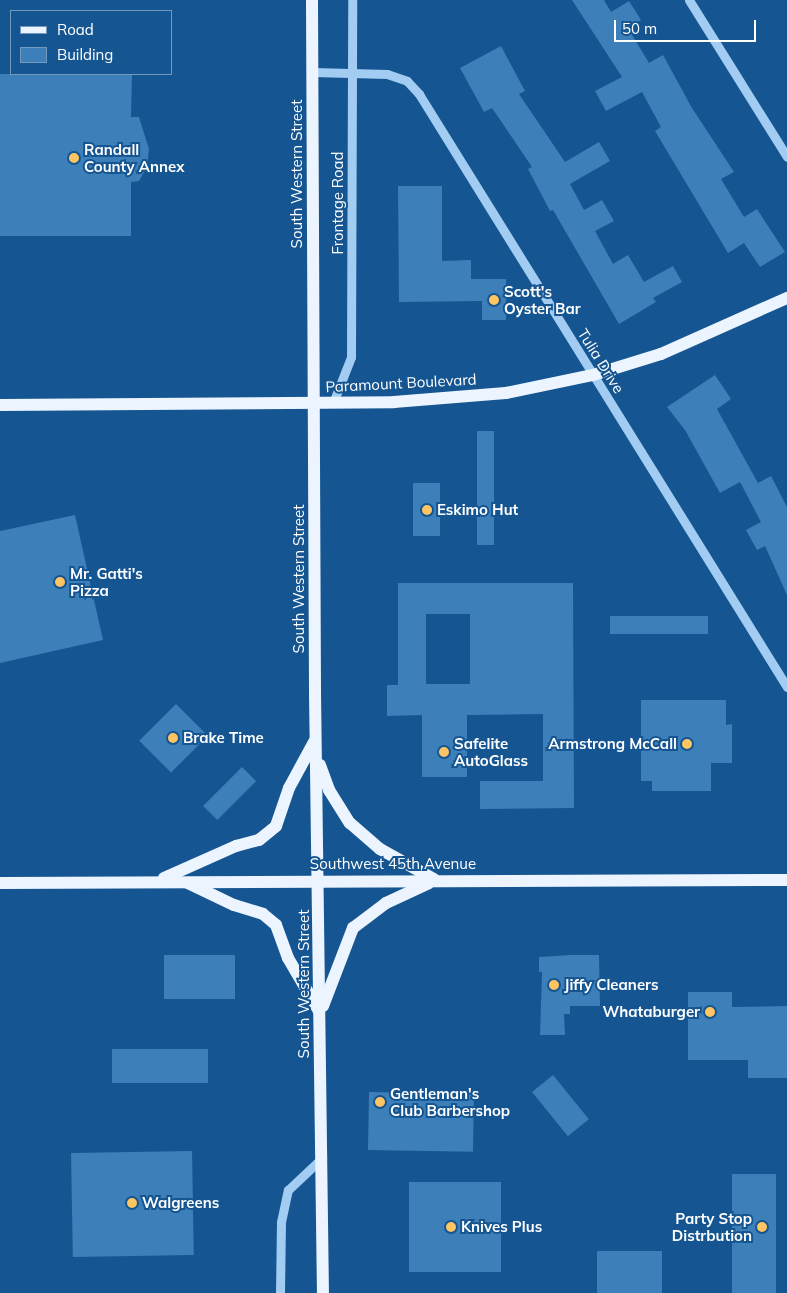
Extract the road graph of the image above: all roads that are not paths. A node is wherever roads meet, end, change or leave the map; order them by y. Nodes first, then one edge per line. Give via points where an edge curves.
1 (312, 0) edge
2 (352, 0) edge
3 (689, 0) edge
4 (313, 72) junction
5 (352, 72) junction
6 (787, 157) edge
7 (787, 298) edge
8 (593, 375) junction
9 (315, 403) junction
10 (333, 403) junction
11 (0, 405) edge
12 (787, 687) edge
13 (316, 746) junction
14 (787, 880) edge
15 (159, 881) junction
16 (183, 881) junction
17 (319, 881) junction
18 (436, 881) junction
19 (0, 883) edge
20 (320, 1013) junction
21 (322, 1158) junction
22 (280, 1293) edge
23 (323, 1293) edge

1 - 4 main road, South Western Street
2 - 5 street, Frontage Road
3 - 6 street
4 - 5 street, Tulia Drive
4 - 9 main road, South Western Street
5 - 8 street, Tulia Drive via 387,74 407,81 419,94
5 - 10 street, Frontage Road via 351,357
7 - 8 main road, Paramount Boulevard via 661,354
8 - 10 main road, Paramount Boulevard via 506,393 456,399
8 - 12 street, Tulia Drive
9 - 10 main road, Paramount Boulevard
9 - 11 main road, Paramount Boulevard
9 - 13 main road, South Western Street
13 - 15 main road via 290,788 276,826 259,840 236,846
13 - 17 main road, South Western Street
13 - 18 main road via 329,790 350,823 380,849
14 - 18 main road, Southwest 45th Avenue
15 - 16 main road, Southwest 45th Avenue
15 - 19 main road, Southwest 45th Avenue
16 - 17 main road, Southwest 45th Avenue
16 - 20 main road via 234,905 263,914 276,925 288,958
17 - 18 main road, Southwest 45th Avenue
17 - 20 main road, South Western Street
18 - 20 main road via 386,903 353,928
20 - 21 main road, South Western Street
21 - 22 street via 288,1190 281,1222
21 - 23 main road, South Western Street

